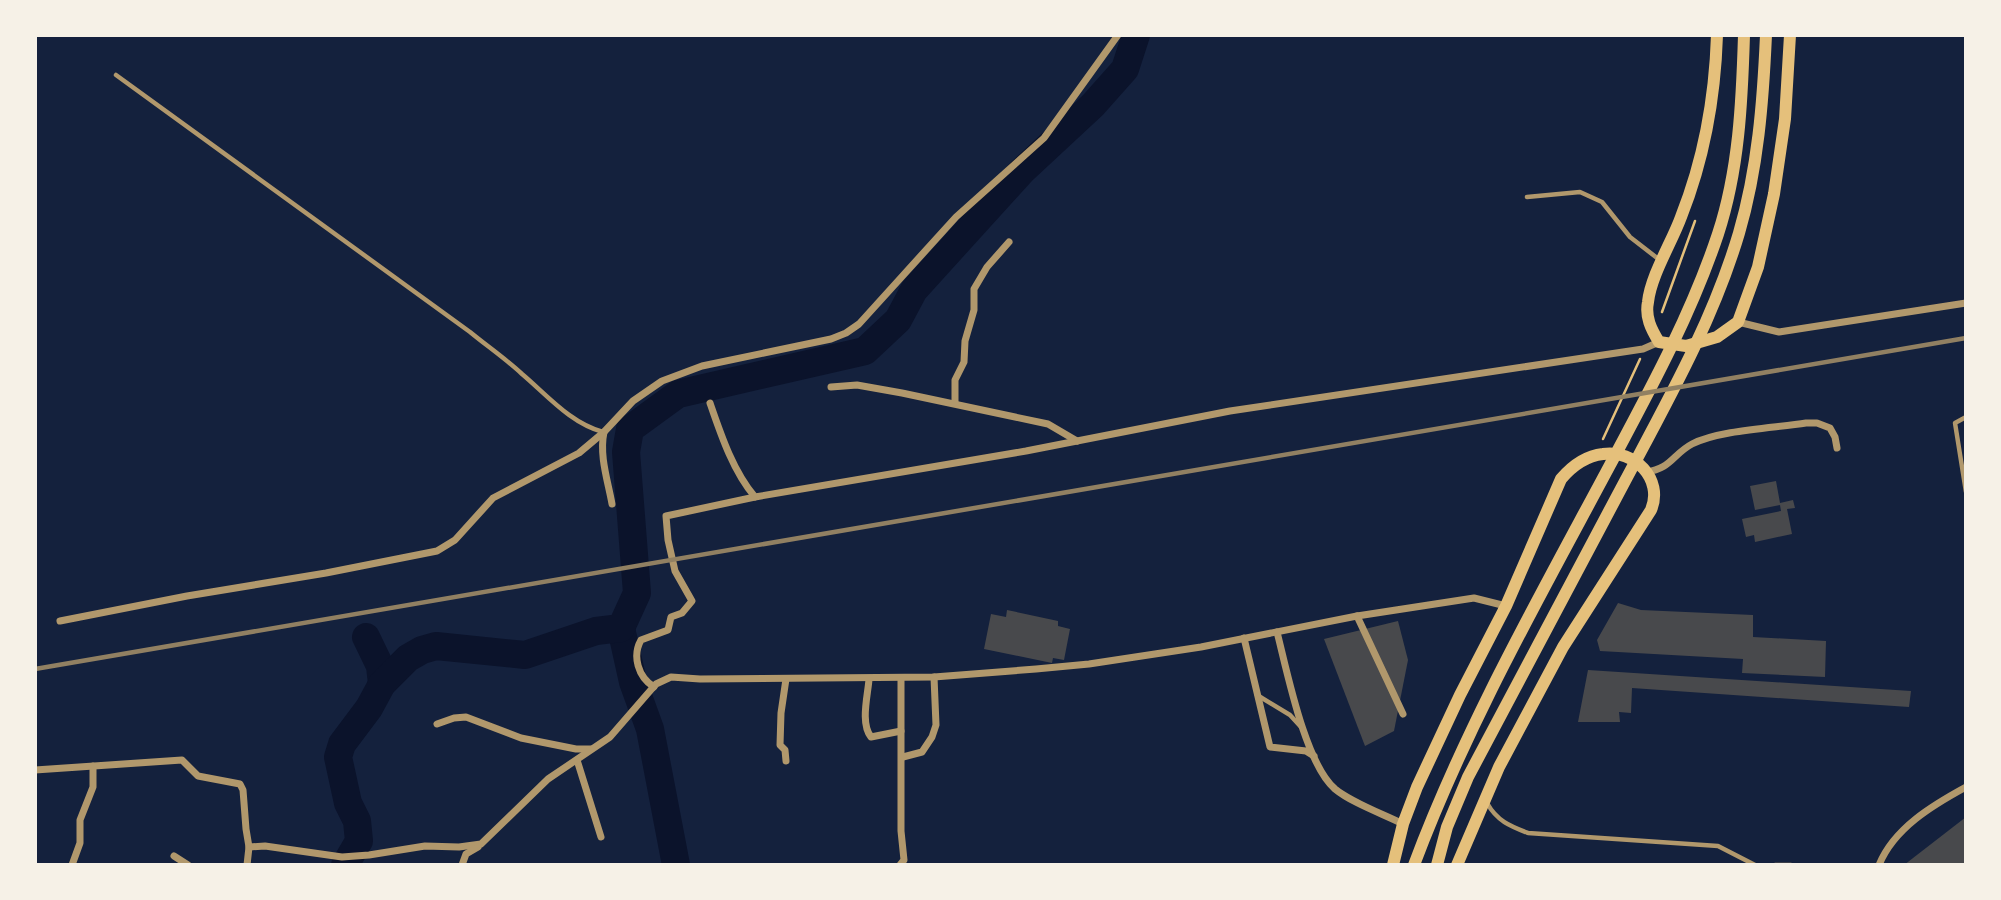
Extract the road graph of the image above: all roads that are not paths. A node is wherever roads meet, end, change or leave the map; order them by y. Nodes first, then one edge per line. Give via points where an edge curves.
1 (1118, 35) edge
2 (1717, 35) edge
3 (1744, 35) edge
4 (1766, 35) edge
5 (1790, 35) edge
6 (116, 75) dead end
7 (1527, 197) dead end
8 (1009, 242) dead end
9 (1661, 262) junction
10 (1966, 303) edge
11 (1738, 322) junction
12 (1658, 342) junction
13 (831, 387) dead end
14 (710, 403) dead end
15 (955, 403) junction
16 (1966, 417) edge
17 (604, 432) junction
18 (1077, 441) junction
19 (1837, 448) dead end
20 (1646, 471) junction
21 (1966, 492) edge
22 (755, 497) junction
23 (612, 504) dead end
24 (1506, 607) junction
25 (1357, 616) junction
26 (60, 621) dead end
27 (1278, 632) junction
28 (1244, 638) junction
29 (934, 677) junction
30 (869, 678) junction
31 (901, 678) junction
32 (786, 679) junction
33 (652, 689) junction
34 (1256, 694) junction
35 (1403, 714) dead end
36 (437, 724) dead end
37 (901, 731) junction
38 (1305, 732) junction
39 (592, 749) junction
40 (903, 757) junction
41 (1315, 757) junction
42 (577, 760) junction
43 (786, 761) dead end
44 (93, 766) junction
45 (35, 770) edge
46 (1966, 787) edge
47 (1485, 800) junction
48 (1403, 824) junction
49 (601, 838) dead end
50 (481, 844) junction
51 (249, 847) junction
52 (373, 855) junction
53 (174, 856) dead end
54 (1791, 864) edge
55 (72, 865) edge
56 (188, 865) edge
57 (247, 865) edge
58 (374, 865) edge
59 (462, 865) edge
60 (900, 865) edge
61 (1393, 865) edge
62 (1414, 865) edge
63 (1437, 865) edge
64 (1457, 865) edge
65 (1755, 865) edge
66 (1774, 865) edge
67 (1879, 865) edge

1 - 17 street via 1044,138 956,217 859,324 831,339 702,366 662,382 633,401
2 - 9 main road via 1716,79 1704,148 1682,217
3 - 62 main road via 1735,163 1718,233 1694,298 1459,755
4 - 63 main road via 1755,166 1739,234 1713,305 1468,777
5 - 11 main road via 1774,194 1758,267
6 - 17 lane via 470,332 551,401 588,427
7 - 9 lane via 1580,192 1602,202 1630,237
8 - 15 street via 974,289 964,362 955,380
9 - 12 main road via 1648,301 1649,324
10 - 11 street via 1779,332
11 - 12 main road via 1717,337 1686,346
12 - 18 street via 1643,348 1230,411
13 - 15 street via 857,385
14 - 22 street via 724,445
15 - 18 street via 1048,424
16 - 21 lane via 1955,423
17 - 23 street via 601,443
17 - 26 street via 579,453 493,498 455,540 437,551
18 - 22 street
19 - 20 street via 1830,428 1806,423 1717,436 1692,444 1658,470
20 - 24 main road via 1630,458 1605,453 1572,466 1561,479
20 - 47 main road via 1656,497 1651,510 1563,648
22 - 33 street via 666,516 675,571 692,601 671,617 668,630 641,640 636,649 637,663
24 - 25 street via 1474,598
24 - 48 main road via 1460,695
25 - 27 street
25 - 35 street
27 - 28 street
27 - 38 street
28 - 29 street via 1089,664
28 - 34 street
29 - 31 street
29 - 40 street via 935,732 922,752
30 - 31 street
30 - 32 street
30 - 37 street via 868,734
31 - 37 street
32 - 33 street via 671,677
32 - 43 street via 780,745
33 - 39 street via 610,737
34 - 38 lane via 1290,715
34 - 41 street via 1270,747 1307,751
36 - 39 street via 466,717 522,737
37 - 40 street
38 - 41 street
39 - 42 street
40 - 60 street via 904,860
41 - 48 street via 1340,792
42 - 49 street
42 - 50 street via 548,779
44 - 45 street
44 - 51 street via 182,760 198,776 240,784
44 - 55 street via 93,787 80,820 80,843
46 - 67 street via 1925,810 1884,851
47 - 64 main road
47 - 65 lane via 1504,824 1528,833 1718,846
48 - 61 main road
50 - 52 street via 425,846
50 - 59 street via 466,854
51 - 52 street via 342,857
51 - 57 street
52 - 58 street
53 - 56 street
54 - 66 lane

